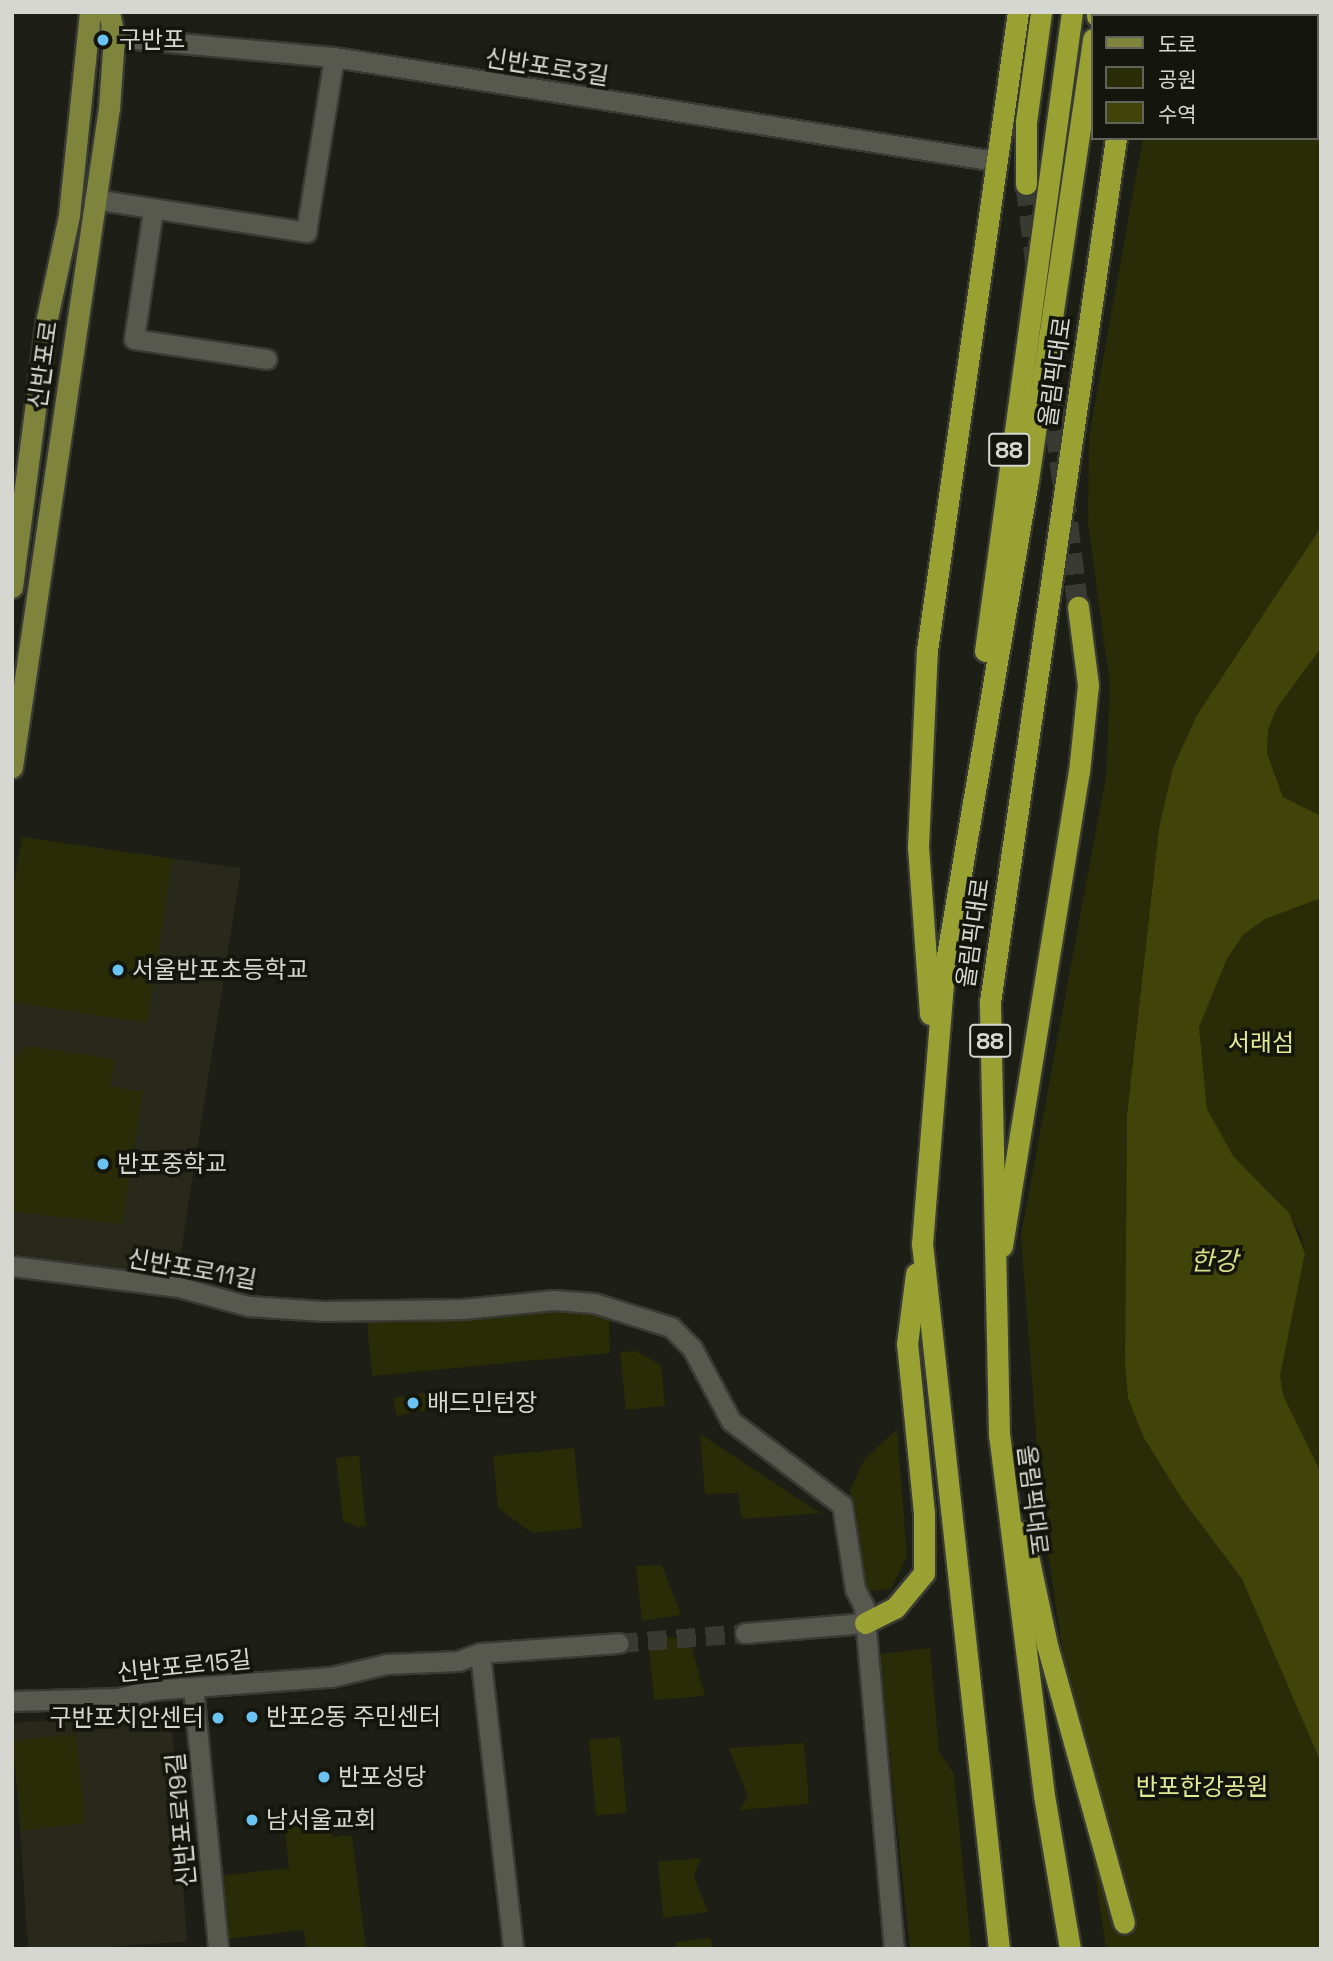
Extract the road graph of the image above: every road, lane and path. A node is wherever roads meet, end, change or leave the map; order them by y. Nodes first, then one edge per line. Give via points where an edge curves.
1 (90, 12) edge
2 (109, 12) edge
3 (1018, 12) edge
4 (1041, 12) edge
5 (1072, 12) edge
6 (91, 35) junction
7 (114, 36) junction
8 (1092, 46) edge
9 (334, 57) junction
10 (1116, 140) edge
11 (995, 161) junction
12 (1027, 184) tunnel mouth
13 (94, 199) junction
14 (153, 210) junction
15 (267, 359) dead end
16 (12, 587) edge
17 (1078, 607) tunnel mouth
18 (12, 767) edge
19 (956, 889) junction
20 (935, 1082) junction
21 (922, 1244) junction
22 (12, 1266) edge
23 (994, 1282) junction
24 (998, 1414) junction
25 (865, 1623) junction
26 (745, 1633) tunnel mouth
27 (620, 1643) tunnel mouth
28 (480, 1653) junction
29 (193, 1687) junction
30 (12, 1701) edge
31 (1124, 1923) dead end
32 (218, 1949) edge
33 (513, 1949) edge
34 (894, 1949) edge
35 (999, 1949) edge
36 (1070, 1949) edge

1 - 6 main road, 신반포로
2 - 7 main road, 신반포로
3 - 11 highway
4 - 12 highway via 1026,122
5 - 19 highway, 올림픽대로 / 88 via 1005,480
6 - 7 street, 신반포로3길
6 - 16 main road, 신반포로 via 69,215 47,318
7 - 9 street, 신반포로3길
7 - 13 main road, 신반포로 via 109,108
8 - 19 highway, 올림픽대로 / 88 via 1028,480
9 - 11 street, 신반포로3길
9 - 14 street via 306,232
10 - 23 highway, 올림픽대로 / 88 via 990,1002
11 - 20 highway via 927,650 918,846
13 - 14 street
13 - 18 main road, 신반포로
14 - 15 street via 134,339
17 - 23 highway via 1087,685 1079,772
19 - 20 highway, 올림픽대로 / 88
20 - 21 highway, 올림픽대로 / 88
21 - 25 highway via 907,1344 924,1513 925,1573 895,1608
21 - 35 highway, 올림픽대로 / 88
22 - 25 street, 신반포로11길 via 179,1287 248,1306 323,1311 462,1309 554,1300 594,1303 671,1327 692,1348 731,1421 842,1505
23 - 24 highway, 올림픽대로 / 88
24 - 31 highway via 1047,1645
24 - 36 highway, 올림픽대로 / 88 via 1044,1795
25 - 26 street
25 - 34 street, 신반포로11길
27 - 28 street, 신반포로15길
28 - 29 street, 신반포로15길 via 458,1661 386,1664 361,1671
28 - 33 street
29 - 30 street, 신반포로15길 via 118,1698
29 - 32 street, 신반포로19길

